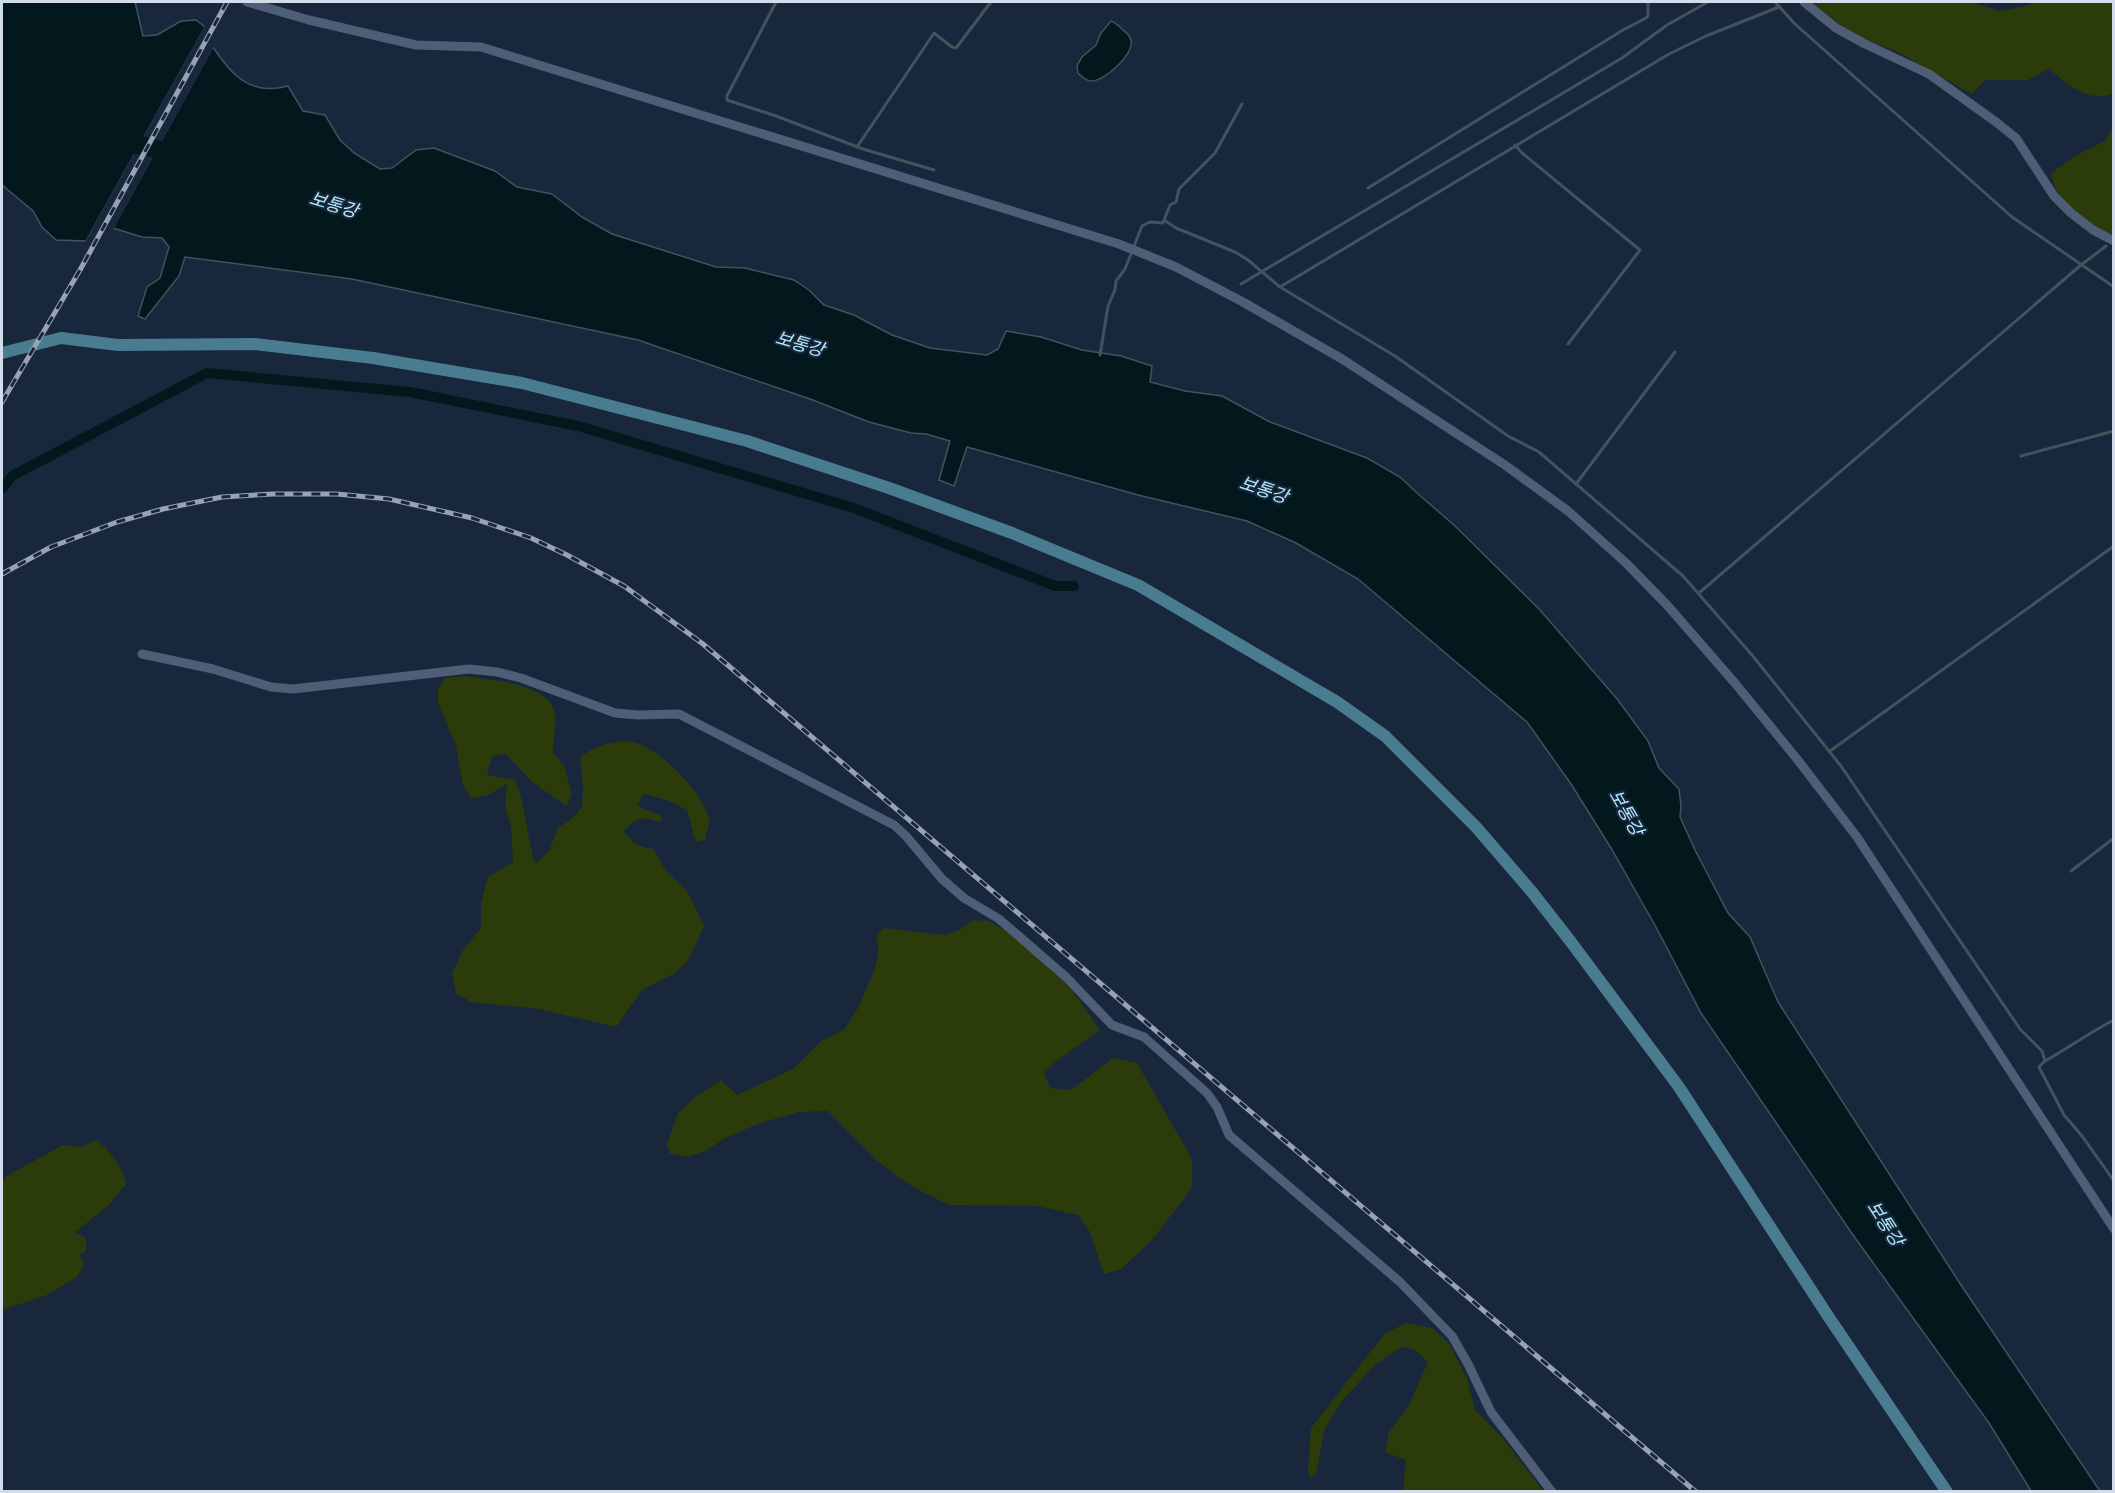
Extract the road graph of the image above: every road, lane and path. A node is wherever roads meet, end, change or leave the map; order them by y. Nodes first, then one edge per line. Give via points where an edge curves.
1 (247, 2) edge
2 (1804, 2) edge
3 (2114, 241) edge
4 (2, 353) edge
5 (142, 654) dead end
6 (2114, 1229) edge
7 (1552, 1491) edge
8 (1947, 1491) edge

1 - 6 street via 416,45 482,46 1119,244 1176,267 1243,302 1342,359 1505,465 1568,511 1626,563 1667,605 1797,759 1857,837
2 - 3 street via 1836,28 1929,74 1996,122 2016,138 2054,196 2093,230
4 - 8 main road via 61,338 118,345 255,344 373,358 522,383 747,441 1012,533 1138,585 1338,702 1385,736 1476,827 1571,942 1679,1087
5 - 7 street via 213,669 271,687 293,689 469,669 497,672 615,713 679,714 894,825 942,879 999,919 1067,978 1112,1025 1144,1037 1207,1093 1229,1135 1400,1282 1452,1336 1491,1412

